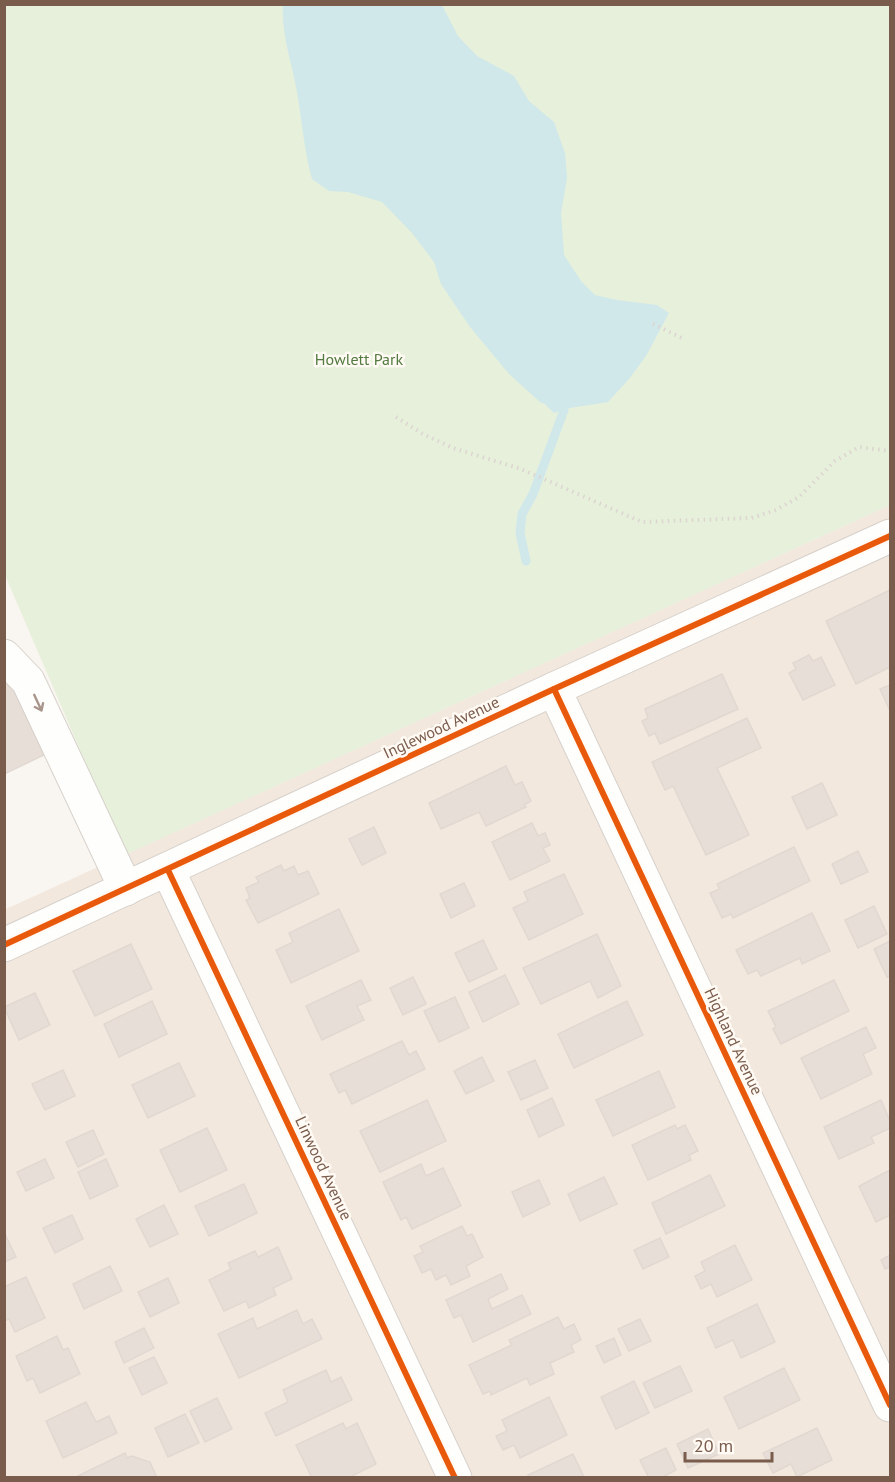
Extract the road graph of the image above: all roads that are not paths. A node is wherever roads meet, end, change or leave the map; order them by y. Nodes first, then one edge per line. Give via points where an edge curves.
1 (891, 537) edge
2 (4, 656) edge
3 (554, 689) junction
4 (168, 870) junction
5 (126, 889) junction
6 (4, 945) edge
7 (891, 1405) edge
8 (456, 1478) edge

1 - 3 street, Inglewood Avenue
2 -> 5 street via 28,681
3 - 4 street, Inglewood Avenue
3 - 7 street, Highland Avenue
4 - 5 street, Inglewood Avenue
4 - 8 street, Linwood Avenue
5 - 6 street, Inglewood Avenue

